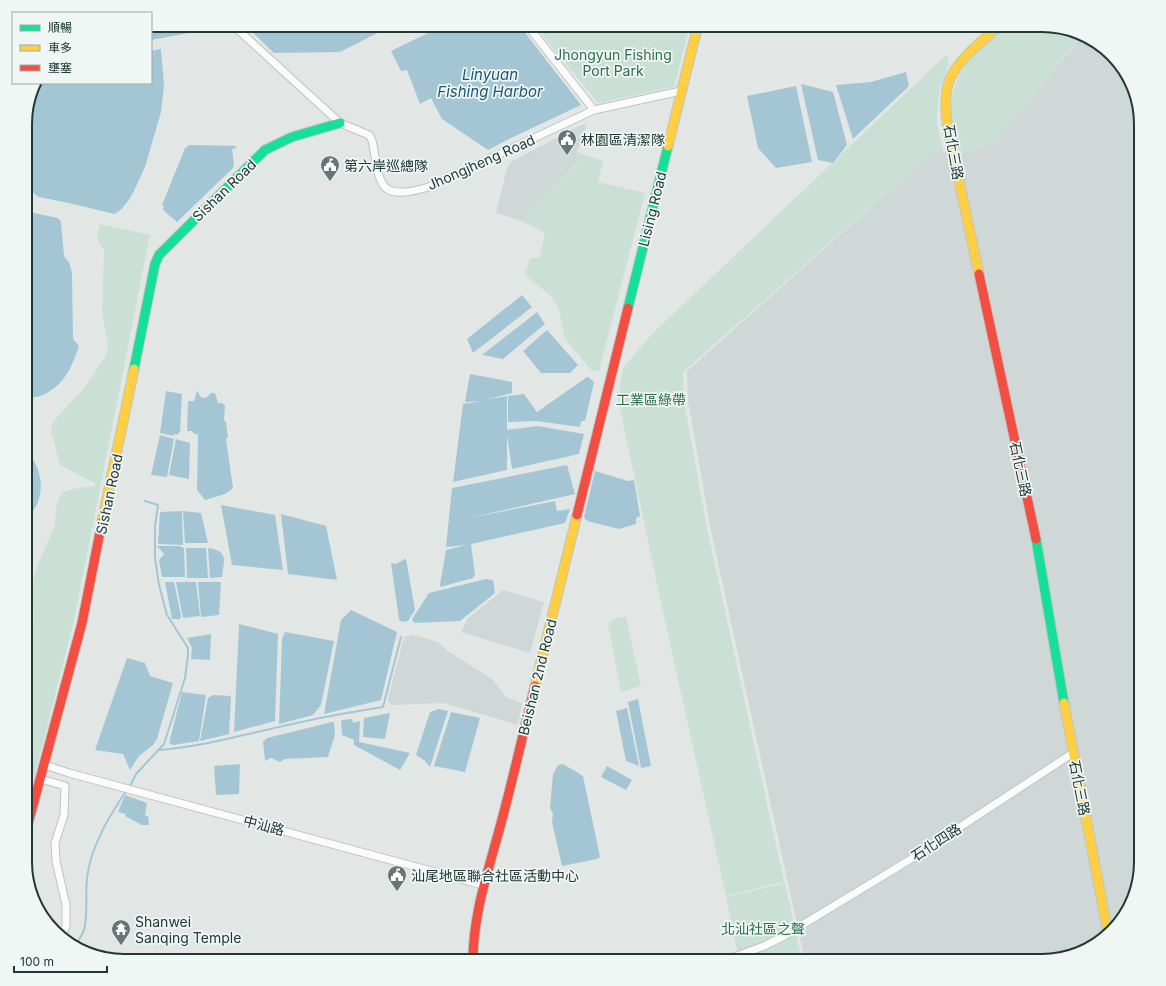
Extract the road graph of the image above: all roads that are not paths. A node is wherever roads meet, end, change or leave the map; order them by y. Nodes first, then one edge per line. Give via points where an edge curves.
1 (240, 32) edge
2 (533, 32) edge
3 (696, 32) edge
4 (993, 32) edge
5 (681, 91) junction
6 (594, 110) junction
7 (340, 123) junction
8 (607, 393) joint
9 (1073, 754) junction
10 (45, 764) junction
11 (69, 773) junction
12 (41, 779) junction
13 (65, 786) junction
14 (32, 810) edge
15 (483, 885) junction
16 (1107, 927) edge
17 (64, 931) edge
18 (472, 954) edge
19 (742, 954) edge

1 - 7 street, Jhongjheng Road
2 - 6 street
3 - 5 street, Lising Road
4 - 9 street, 石化三路 via 958,68 948,84 946,106 950,140 1033,525
5 - 6 street, Jhongjheng Road
5 - 8 street, Lising Road
6 - 7 street, Jhongjheng Road via 450,178 429,187 404,193 392,192 383,187 369,135
7 - 10 street, Sishan Road via 288,138 265,150 159,255 82,623
8 - 15 street, Beishan 2nd Road via 500,828
9 - 16 street, 石化三路
9 - 19 street, 石化四路 via 784,936
10 - 11 street, 中汕路
10 - 12 street, Sishan Road
11 - 13 street
11 - 15 street, 中汕路
12 - 13 street
12 - 14 street, Sishan Road
13 - 17 street via 64,815 55,843 56,861 66,905
15 - 18 street, Beishan 2nd Road via 473,934

